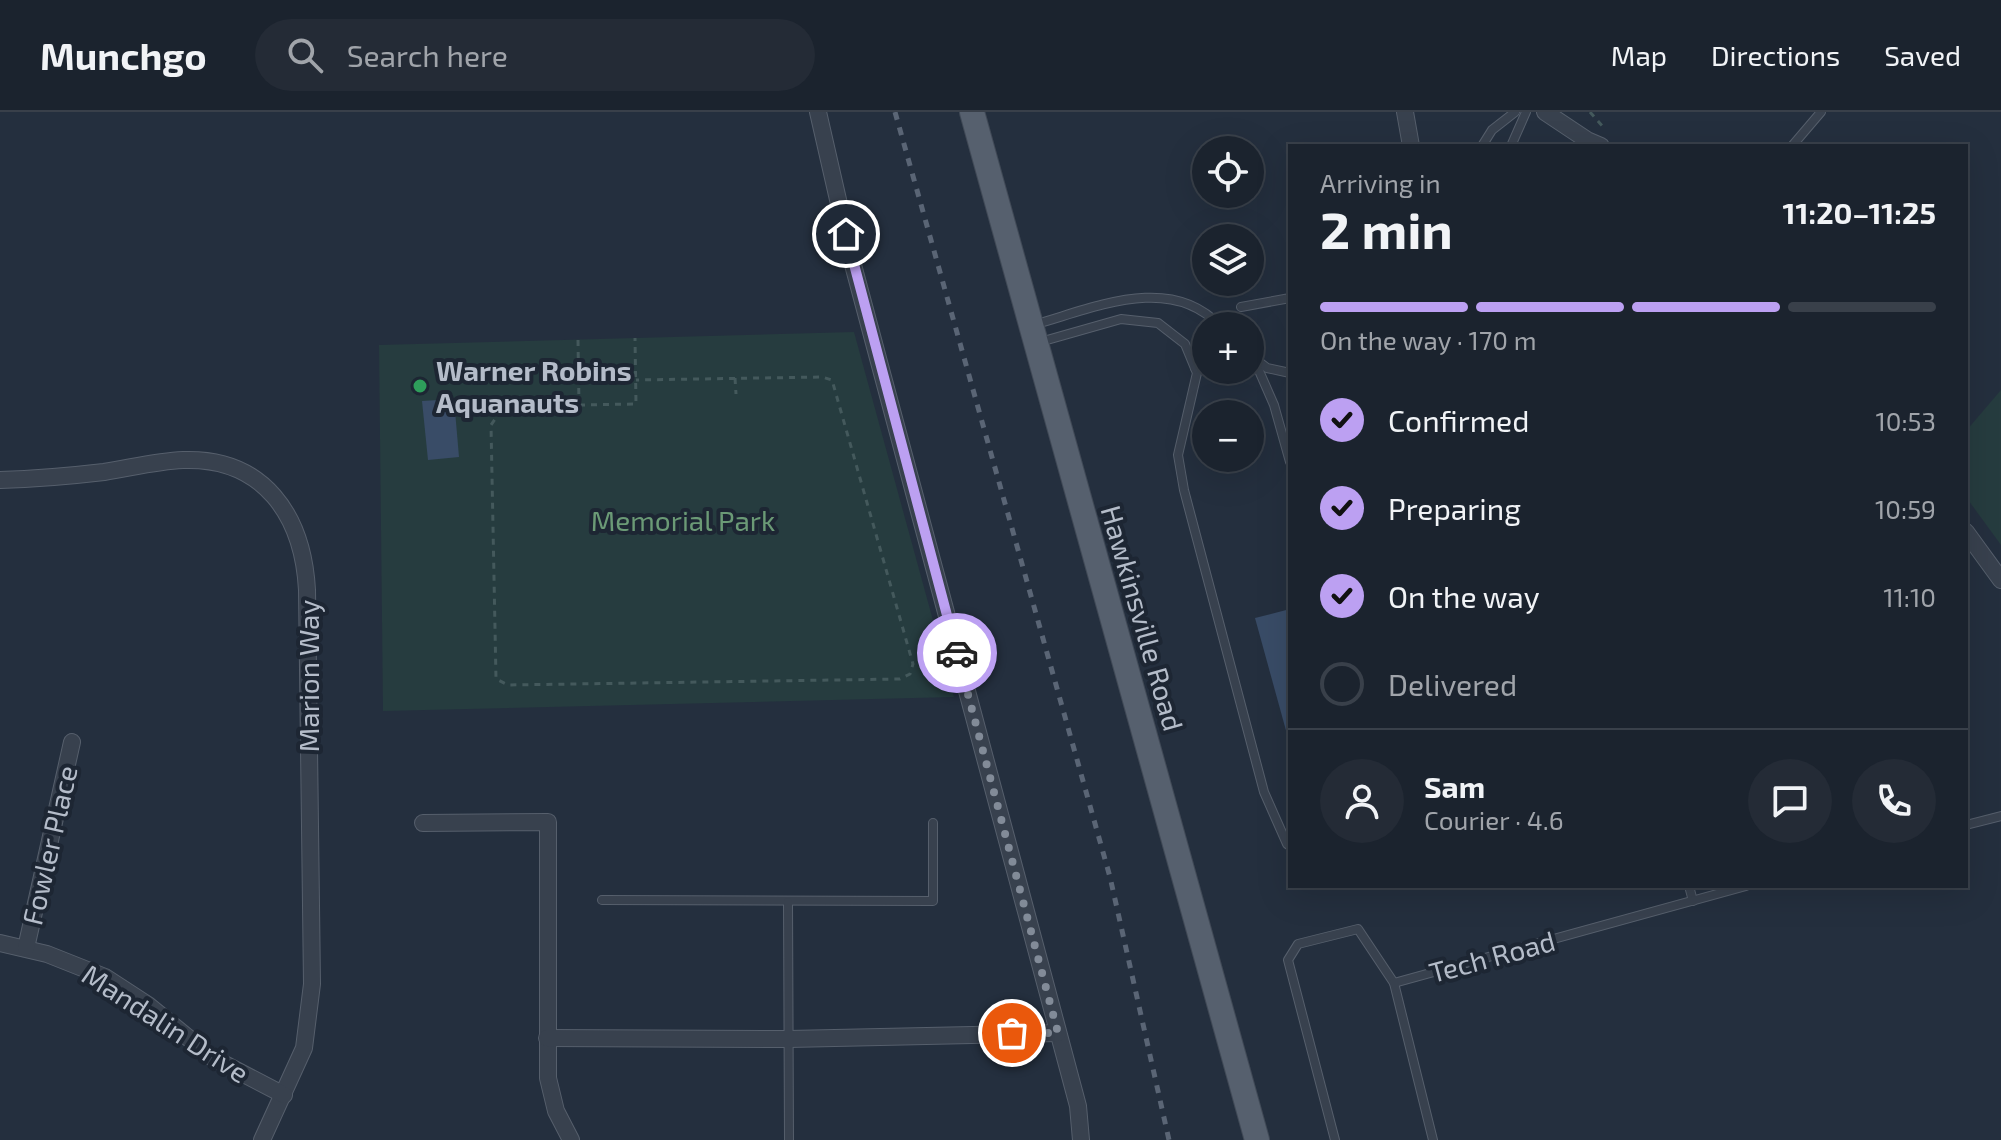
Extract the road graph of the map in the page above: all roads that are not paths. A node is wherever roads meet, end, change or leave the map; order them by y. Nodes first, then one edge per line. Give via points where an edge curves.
1 (818, 112) edge
2 (972, 112) edge
3 (1405, 112) edge
4 (1515, 112) edge
5 (1526, 112) edge
6 (1545, 112) edge
7 (1821, 112) edge
8 (1411, 144) edge
9 (1483, 144) edge
10 (1512, 144) edge
11 (1596, 144) edge
12 (1794, 144) edge
13 (1288, 298) edge
14 (1241, 307) dead end
15 (1203, 312) edge
16 (1033, 334) junction
17 (1192, 361) edge
18 (1264, 366) edge
19 (1288, 373) edge
20 (1264, 383) edge
21 (1194, 384) edge
22 (1288, 455) edge
23 (0, 480) edge
24 (1968, 535) edge
25 (2001, 580) edge
26 (72, 742) dead end
27 (2001, 816) edge
28 (423, 823) dead end
29 (933, 823) dead end
30 (1968, 824) edge
31 (1288, 845) edge
32 (1690, 888) edge
33 (1739, 888) edge
34 (602, 900) dead end
35 (1693, 901) junction
36 (788, 902) junction
37 (0, 943) edge
38 (26, 948) junction
39 (1394, 983) junction
40 (1058, 1033) junction
41 (547, 1038) junction
42 (789, 1039) junction
43 (284, 1095) junction
44 (262, 1140) edge
45 (571, 1140) edge
46 (789, 1140) edge
47 (1081, 1140) edge
48 (1257, 1140) edge
49 (1335, 1140) edge
50 (1433, 1140) edge

1 - 40 street via 852,261
2 - 16 main road, Hawkinsville Road
3 - 8 street
4 - 9 lane
5 - 10 lane
6 - 11 street
7 - 12 lane
13 - 14 lane
15 - 16 lane via 1168,297 1132,298
16 - 17 lane via 1121,319 1158,323 1185,344
16 - 48 main road, Hawkinsville Road
18 - 19 lane
20 - 22 lane
21 - 31 lane via 1178,455 1184,490 1264,792
23 - 43 street, Marion Way via 201,461 252,477 290,516 303,550 307,590 312,984 304,1048
24 - 25 street
26 - 38 street, Fowler Place
27 - 30 lane
28 - 41 street via 548,822
29 - 36 lane via 933,901
32 - 35 lane
33 - 35 lane, Tech Road
34 - 36 lane
35 - 39 lane, Tech Road
36 - 42 lane
37 - 38 street, Mandalin Drive
38 - 43 street, Mandalin Drive via 105,977 213,1058
39 - 49 lane via 1358,929 1298,944 1288,960
39 - 50 lane, Tech Road
40 - 42 street
40 - 47 street via 1078,1106
41 - 42 street
41 - 45 street via 548,1078
42 - 46 lane
43 - 44 street, Marion Way

